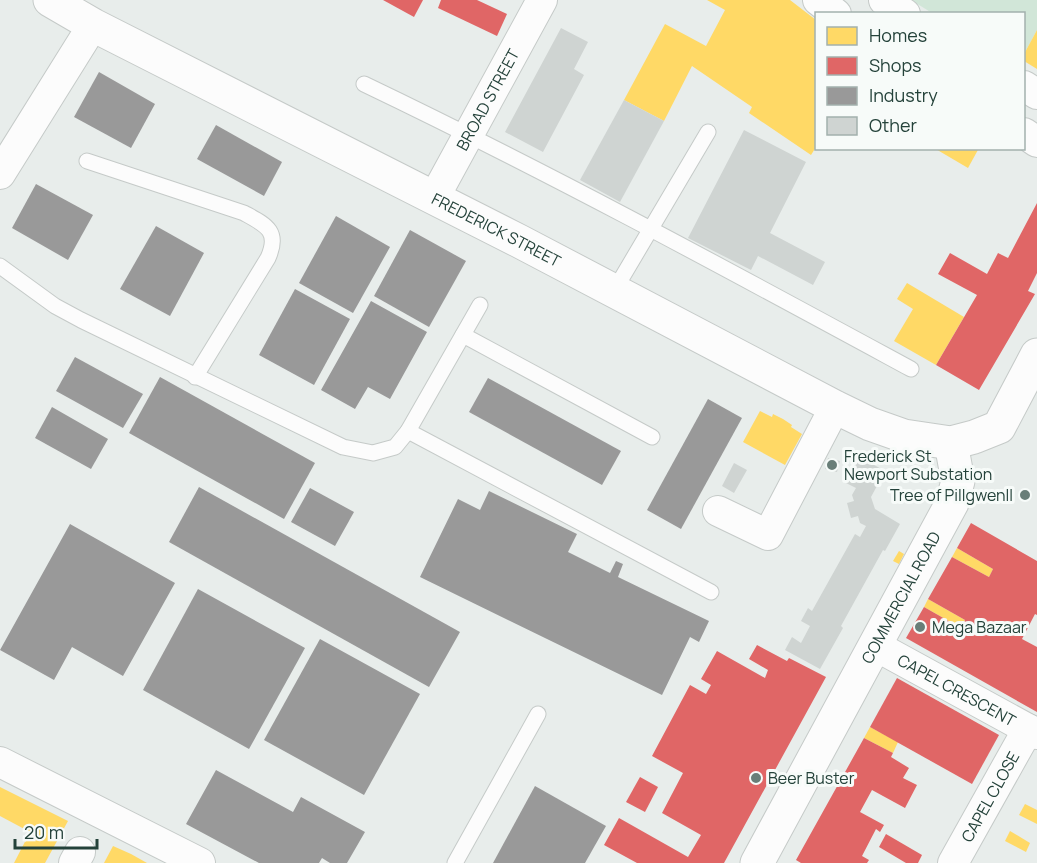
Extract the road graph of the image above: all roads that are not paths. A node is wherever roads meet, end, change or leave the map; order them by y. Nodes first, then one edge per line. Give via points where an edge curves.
1 (50, 0) edge
2 (542, 0) edge
3 (818, 0) edge
4 (884, 0) edge
5 (833, 12) edge
6 (902, 12) edge
7 (93, 26) junction
8 (364, 84) dead end
9 (708, 132) dead end
10 (469, 134) junction
11 (87, 161) dead end
12 (0, 174) edge
13 (434, 198) junction
14 (651, 228) junction
15 (0, 266) edge
16 (614, 291) junction
17 (480, 305) dead end
18 (464, 335) junction
19 (1037, 355) edge
20 (910, 369) dead end
21 (195, 377) junction
22 (835, 407) junction
23 (408, 431) junction
24 (652, 437) dead end
25 (951, 443) junction
26 (718, 511) dead end
27 (711, 592) dead end
28 (876, 646) junction
29 (538, 714) dead end
30 (1032, 732) edge
31 (0, 762) edge
32 (201, 863) edge
33 (455, 863) edge
34 (757, 863) edge
35 (953, 863) edge

1 - 7 street, FREDERICK STREET
2 - 10 street, BROAD STREET
3 - 5 street
4 - 6 street
7 - 12 street
7 - 13 street, FREDERICK STREET
8 - 10 lane
9 - 14 lane
10 - 13 street, BROAD STREET
10 - 14 lane
11 - 21 lane via 244,213 262,223 273,236 268,258
13 - 16 street, FREDERICK STREET
14 - 16 lane
14 - 20 lane
15 - 21 lane via 55,306
16 - 22 street, FREDERICK STREET
17 - 18 lane
18 - 23 lane
18 - 24 lane
19 - 25 street via 999,427
21 - 23 lane via 343,447 373,453 395,447
22 - 25 street, FREDERICK STREET via 904,436
22 - 26 street via 768,535
23 - 27 lane
25 - 28 street, COMMERCIAL ROAD via 958,481 952,503
28 - 30 street, CAPEL CRESCENT
28 - 34 street, COMMERCIAL ROAD
29 - 33 lane
30 - 35 street, CAPEL CLOSE
31 - 32 street

